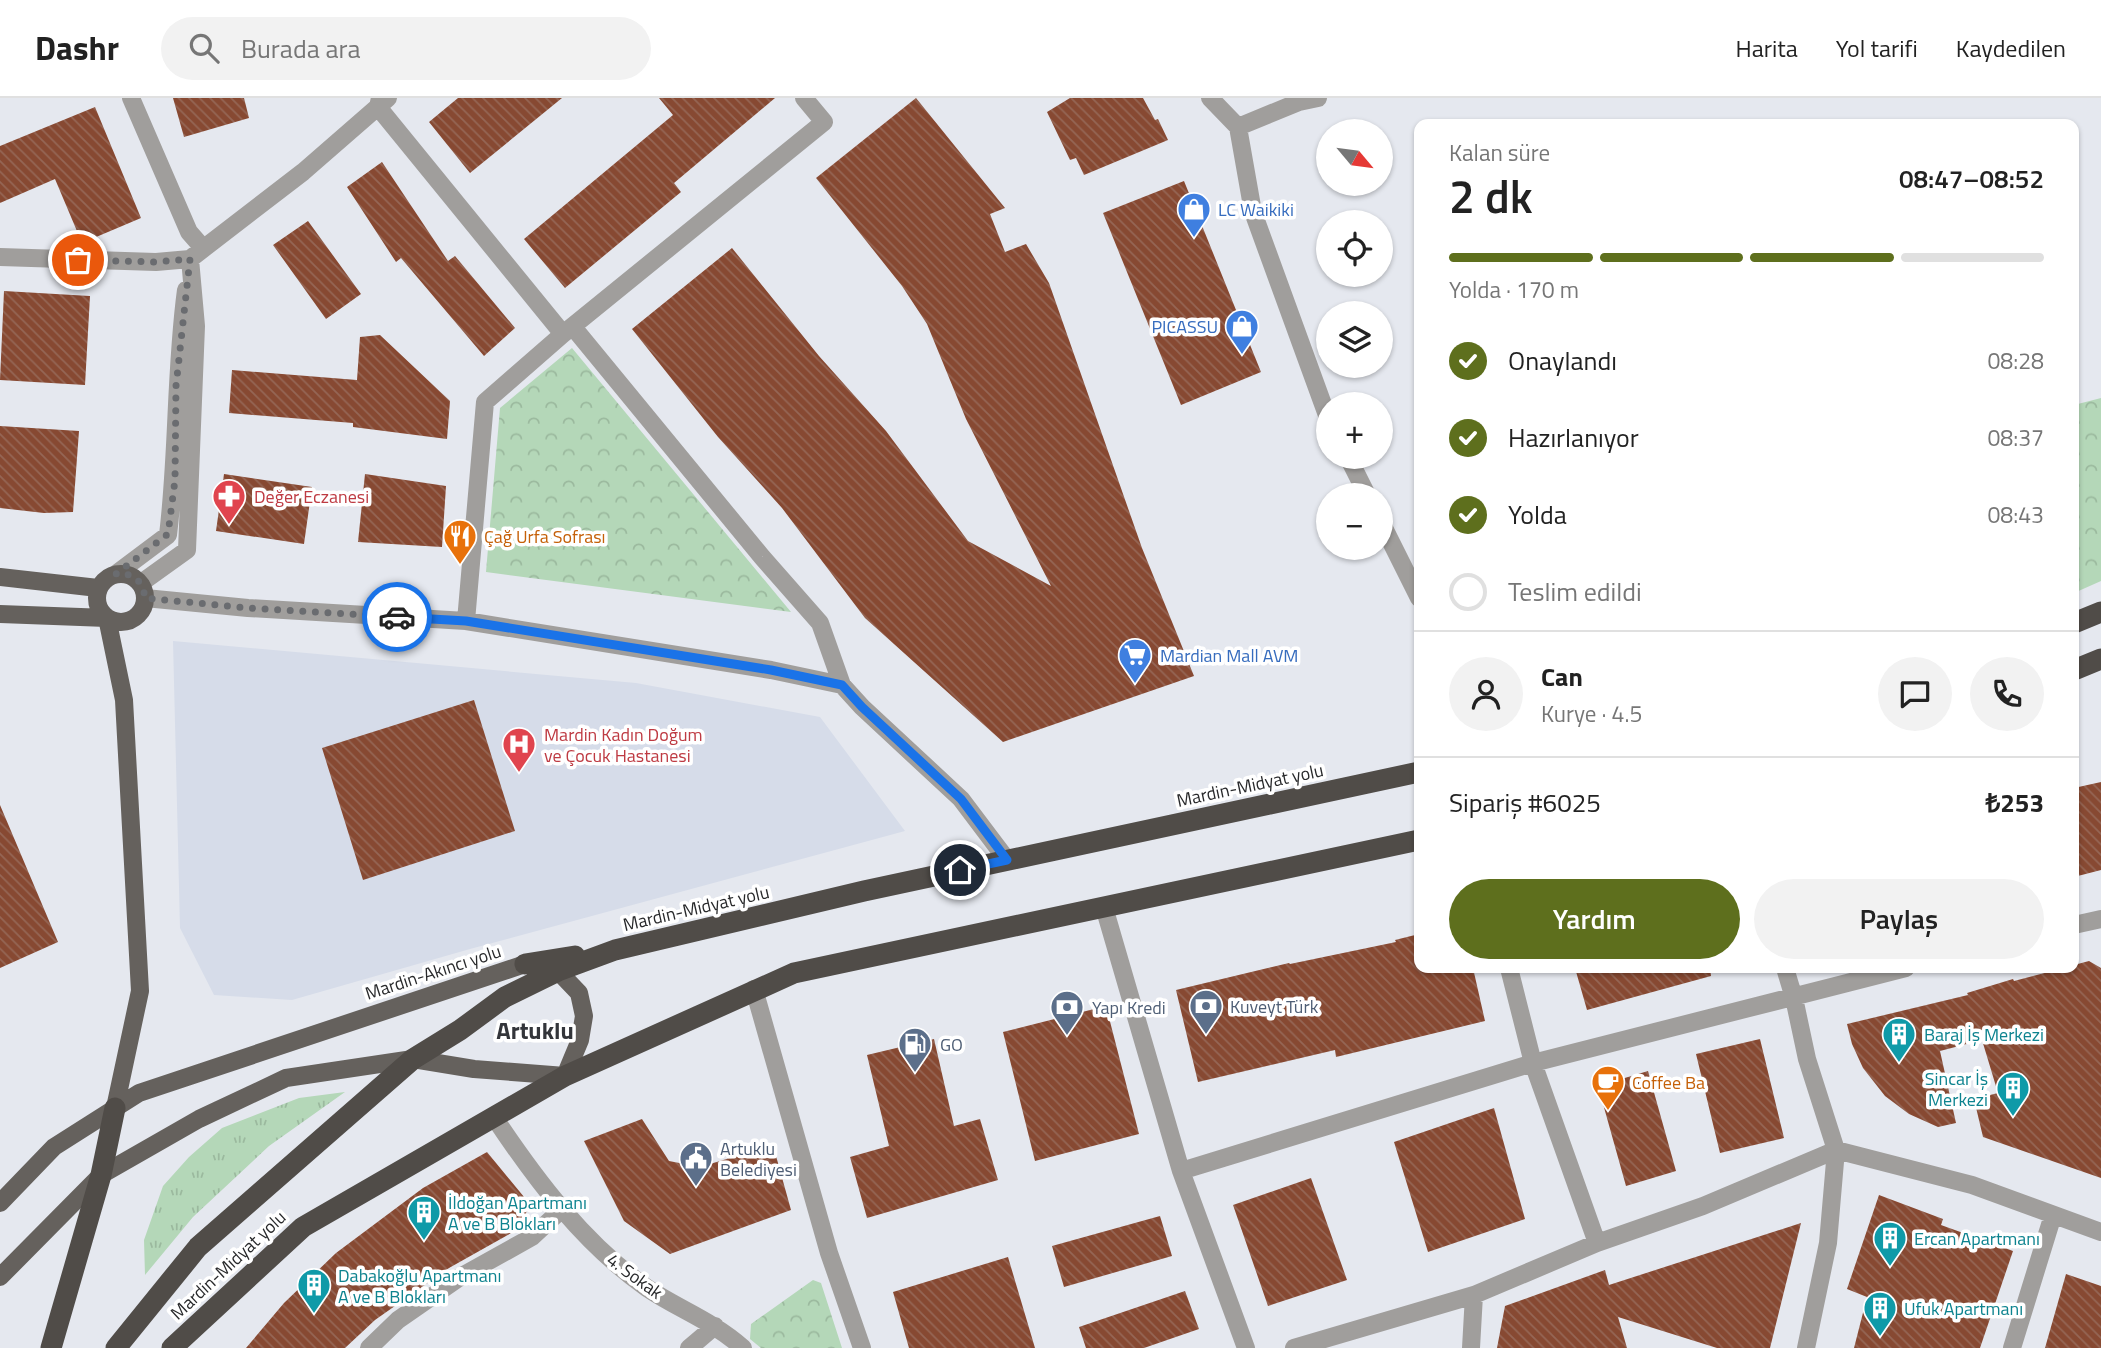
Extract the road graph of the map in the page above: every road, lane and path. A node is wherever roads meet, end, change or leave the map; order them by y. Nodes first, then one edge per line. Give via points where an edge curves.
1 (131, 98) edge
2 (804, 98) edge
3 (1210, 98) edge
4 (1318, 98) edge
5 (382, 101) edge
6 (1238, 127) junction
7 (196, 253) junction
8 (0, 257) edge
9 (568, 330) junction
10 (1319, 392) edge
11 (1393, 546) edge
12 (116, 574) junction
13 (0, 577) edge
14 (1414, 588) edge
15 (98, 589) junction
16 (143, 590) junction
17 (2101, 612) edge
18 (0, 614) edge
19 (107, 618) junction
20 (466, 621) junction
21 (2079, 621) edge
22 (2101, 659) edge
23 (2079, 668) edge
24 (842, 685) junction
25 (1414, 773) edge
26 (1414, 840) edge
27 (1007, 860) junction
28 (1104, 907) junction
29 (2101, 919) edge
30 (2079, 924) edge
31 (615, 950) junction
32 (525, 964) junction
33 (558, 971) junction
34 (1510, 973) edge
35 (1786, 973) edge
36 (1887, 973) edge
37 (754, 989) junction
38 (1794, 998) junction
39 (413, 1059) junction
40 (1533, 1063) junction
41 (565, 1076) junction
42 (115, 1108) junction
43 (494, 1117) junction
44 (1836, 1150) junction
45 (1181, 1171) junction
46 (100, 1175) junction
47 (0, 1203) edge
48 (561, 1210) junction
49 (2053, 1215) junction
50 (2101, 1232) edge
51 (1597, 1243) junction
52 (0, 1277) edge
53 (1474, 1295) junction
54 (715, 1326) junction
55 (51, 1348) edge
56 (116, 1348) edge
57 (172, 1348) edge
58 (369, 1348) edge
59 (689, 1348) edge
60 (743, 1348) edge
61 (862, 1348) edge
62 (1246, 1348) edge
63 (1294, 1348) edge
64 (1471, 1348) edge
65 (1806, 1348) edge
66 (2012, 1348) edge

1 - 7 street
2 - 9 street via 824,122
3 - 6 street
4 - 6 street
5 - 7 street via 303,172
5 - 9 street
6 - 10 street via 1253,212
7 - 8 street via 156,262
7 - 12 street via 176,386 175,480 168,534
7 - 16 street via 187,550
9 - 20 street via 485,402
9 - 24 street via 820,623
11 - 14 street
12 - 15 main road via 108,576
12 - 16 main road via 130,575
13 - 15 main road
15 - 19 main road via 97,605
16 - 19 main road via 141,612 129,621
16 - 20 street via 248,608
17 - 21 highway
18 - 19 main road
19 - 42 main road via 124,700 140,990
20 - 24 street
22 - 23 highway
24 - 27 street via 961,799
25 - 27 highway, Mardin-Midyat yolu
26 - 28 highway, Mardin-Midyat yolu
27 - 31 highway, Mardin-Midyat yolu
28 - 37 highway, Mardin-Midyat yolu via 794,973
28 - 45 street
29 - 30 street
31 - 32 highway
31 - 33 highway, Mardin-Midyat yolu
32 - 33 main road, Mardin-Akıncı yolu
32 - 42 main road, Mardin-Akıncı yolu via 139,1093
33 - 39 highway, Mardin-Midyat yolu via 505,997
33 - 41 main road via 579,993 584,1016
34 - 40 street
35 - 38 street
36 - 38 street
37 - 41 highway, Mardin-Midyat yolu
37 - 61 street via 829,1253
38 - 40 street
38 - 44 street via 1807,1059
39 - 41 main road
39 - 46 main road via 286,1078 199,1119
39 - 56 highway, Mardin-Midyat yolu via 198,1247
40 - 45 street
40 - 51 street
41 - 43 highway, Mardin-Midyat yolu
42 - 46 highway
42 - 47 main road, Mardin-Akıncı yolu via 54,1147
43 - 48 street, 4. Sokak
43 - 57 highway, Mardin-Midyat yolu via 303,1227
44 - 49 street via 1972,1185
44 - 51 street via 1703,1206
44 - 65 street via 1828,1243
45 - 62 street
46 - 52 main road
46 - 55 highway
48 - 54 street, 4. Sokak via 599,1250 648,1289
48 - 58 street via 532,1237 460,1277 398,1320
49 - 50 street
49 - 66 street
51 - 53 street
53 - 63 street
53 - 64 street
54 - 59 street
54 - 60 street, 4. Sokak

